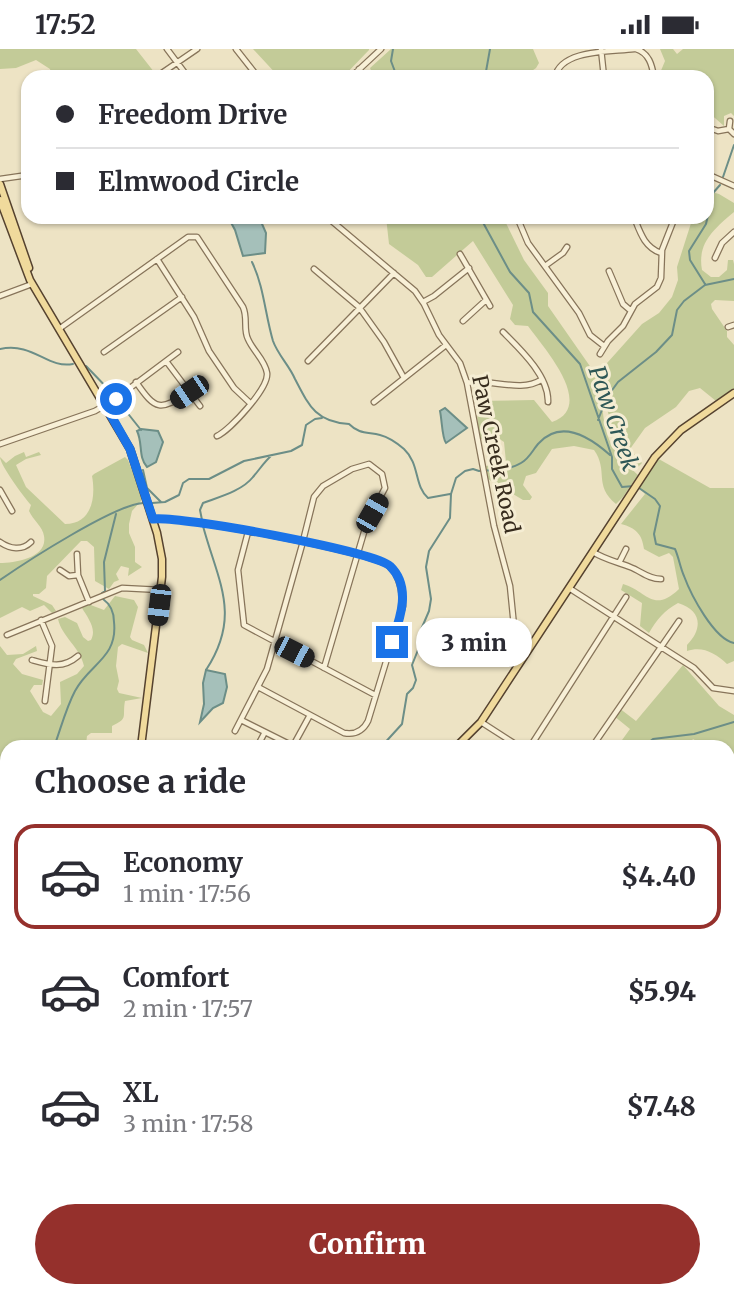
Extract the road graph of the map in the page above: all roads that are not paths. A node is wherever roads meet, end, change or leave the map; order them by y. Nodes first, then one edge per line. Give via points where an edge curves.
1 (167, 49) edge
2 (197, 49) edge
3 (236, 49) edge
4 (380, 49) edge
5 (635, 49) edge
6 (601, 51) edge
7 (177, 62) junction
8 (359, 69) edge
9 (166, 70) edge
10 (183, 70) edge
11 (252, 70) edge
12 (557, 70) edge
13 (603, 70) edge
14 (652, 70) edge
15 (730, 121) dead end
16 (729, 129) junction
17 (714, 130) edge
18 (734, 134) edge
19 (21, 176) edge
20 (714, 177) edge
21 (0, 179) edge
22 (0, 184) edge
23 (734, 186) edge
24 (0, 199) edge
25 (335, 224) edge
26 (521, 224) edge
27 (637, 224) edge
28 (671, 224) edge
29 (734, 232) edge
30 (567, 247) dead end
31 (661, 253) junction
32 (460, 254) dead end
33 (715, 257) dead end
34 (157, 259) junction
35 (545, 266) junction
36 (469, 268) junction
37 (313, 269) dead end
38 (609, 271) dead end
39 (394, 273) junction
40 (33, 284) junction
41 (0, 296) edge
42 (182, 297) junction
43 (423, 302) junction
44 (359, 307) junction
45 (631, 310) junction
46 (463, 321) dead end
47 (58, 330) junction
48 (503, 332) dead end
49 (446, 345) junction
50 (604, 346) junction
51 (104, 352) dead end
52 (178, 352) dead end
53 (600, 354) dead end
54 (166, 361) junction
55 (307, 361) dead end
56 (404, 378) junction
57 (541, 380) junction
58 (136, 382) junction
59 (467, 383) junction
60 (189, 392) junction
61 (734, 393) edge
62 (374, 402) dead end
63 (548, 402) dead end
64 (250, 404) junction
65 (105, 405) junction
66 (200, 406) dead end
67 (217, 436) dead end
68 (0, 444) edge
69 (0, 490) edge
70 (7, 502) junction
71 (0, 506) edge
72 (12, 511) dead end
73 (153, 519) junction
74 (248, 532) junction
75 (31, 541) dead end
76 (0, 542) edge
77 (303, 542) junction
78 (626, 549) dead end
79 (593, 552) junction
80 (77, 554) dead end
81 (359, 554) junction
82 (619, 563) junction
83 (60, 570) dead end
84 (79, 575) junction
85 (661, 579) dead end
86 (569, 588) junction
87 (161, 590) junction
88 (626, 597) dead end
89 (89, 602) junction
90 (614, 617) junction
91 (41, 620) junction
92 (679, 621) dead end
93 (7, 635) dead end
94 (274, 642) junction
95 (662, 647) junction
96 (78, 656) dead end
97 (32, 660) dead end
98 (51, 665) junction
99 (518, 666) junction
100 (324, 668) junction
101 (258, 687) junction
102 (734, 691) edge
103 (376, 695) junction
104 (45, 701) dead end
105 (310, 715) junction
106 (241, 720) junction
107 (481, 722) junction
108 (235, 730) dead end
109 (265, 732) junction
110 (142, 740) edge
111 (261, 740) edge
112 (280, 740) edge
113 (297, 740) edge
114 (463, 740) edge
115 (509, 740) edge
116 (535, 740) edge
117 (597, 740) edge

1 - 7 street
2 - 7 street
3 - 11 street
4 - 8 street
5 - 6 street
5 - 14 street via 650,61
6 - 12 street via 568,58
6 - 13 street
7 - 9 street
7 - 10 street
15 - 16 street
16 - 17 street
16 - 18 street
19 - 21 street
20 - 23 street
22 - 40 main road
24 - 40 main road
25 - 39 street, Paw Creek Road
26 - 35 street
27 - 31 street via 646,243
28 - 31 street
29 - 33 street
30 - 35 street
31 - 45 street via 657,287
32 - 36 street
34 - 42 street
34 - 47 street
34 - 64 street via 192,236 214,262 245,311 246,336 267,370 266,384
35 - 50 street via 590,335
36 - 43 street
36 - 46 street via 488,303
37 - 44 street
38 - 45 street via 623,304
39 - 43 street, Paw Creek Road
39 - 44 street
40 - 41 street
40 - 47 main road
42 - 51 street
42 - 64 street via 209,351
43 - 49 street, Paw Creek Road
44 - 55 street
44 - 56 street
45 - 50 street
47 - 65 main road
48 - 57 street
49 - 56 street
49 - 59 street, Paw Creek Road via 460,363
50 - 53 street
52 - 54 street
54 - 58 street
54 - 60 street
56 - 62 street
57 - 59 street via 530,385
57 - 63 street
58 - 60 street via 157,406 168,406
58 - 65 street
59 - 99 street, Paw Creek Road via 510,586
60 - 66 street
61 - 79 main road via 672,438 655,457
64 - 67 street
65 - 68 street
65 - 73 main road via 130,449
69 - 70 street
70 - 71 street
70 - 72 street
73 - 74 street
73 - 87 main road via 161,552
74 - 77 street
74 - 94 street via 238,570 243,623
75 - 76 street via 17,548
77 - 81 street
77 - 81 street via 317,492 352,468 369,464 380,470 385,485 367,522
77 - 94 street
78 - 82 street
79 - 82 street
79 - 86 main road
80 - 84 street
81 - 100 street
81 - 103 street via 392,568 403,601
82 - 85 street
83 - 84 street via 69,576
84 - 89 street
86 - 90 street
86 - 99 main road
87 - 89 street via 124,587
87 - 110 main road
88 - 90 street
89 - 91 street
90 - 95 street
90 - 116 street
91 - 93 street
91 - 98 street via 52,646
92 - 95 street
94 - 100 street
94 - 101 street
95 - 102 street via 694,668 713,688
95 - 117 street
96 - 98 street via 67,664
97 - 98 street
98 - 104 street
99 - 107 main road
100 - 103 street
101 - 105 street
101 - 106 street
103 - 105 street via 366,724 353,734
105 - 113 street
106 - 108 street
106 - 109 street
107 - 114 main road
107 - 115 street
109 - 111 street
109 - 112 street

